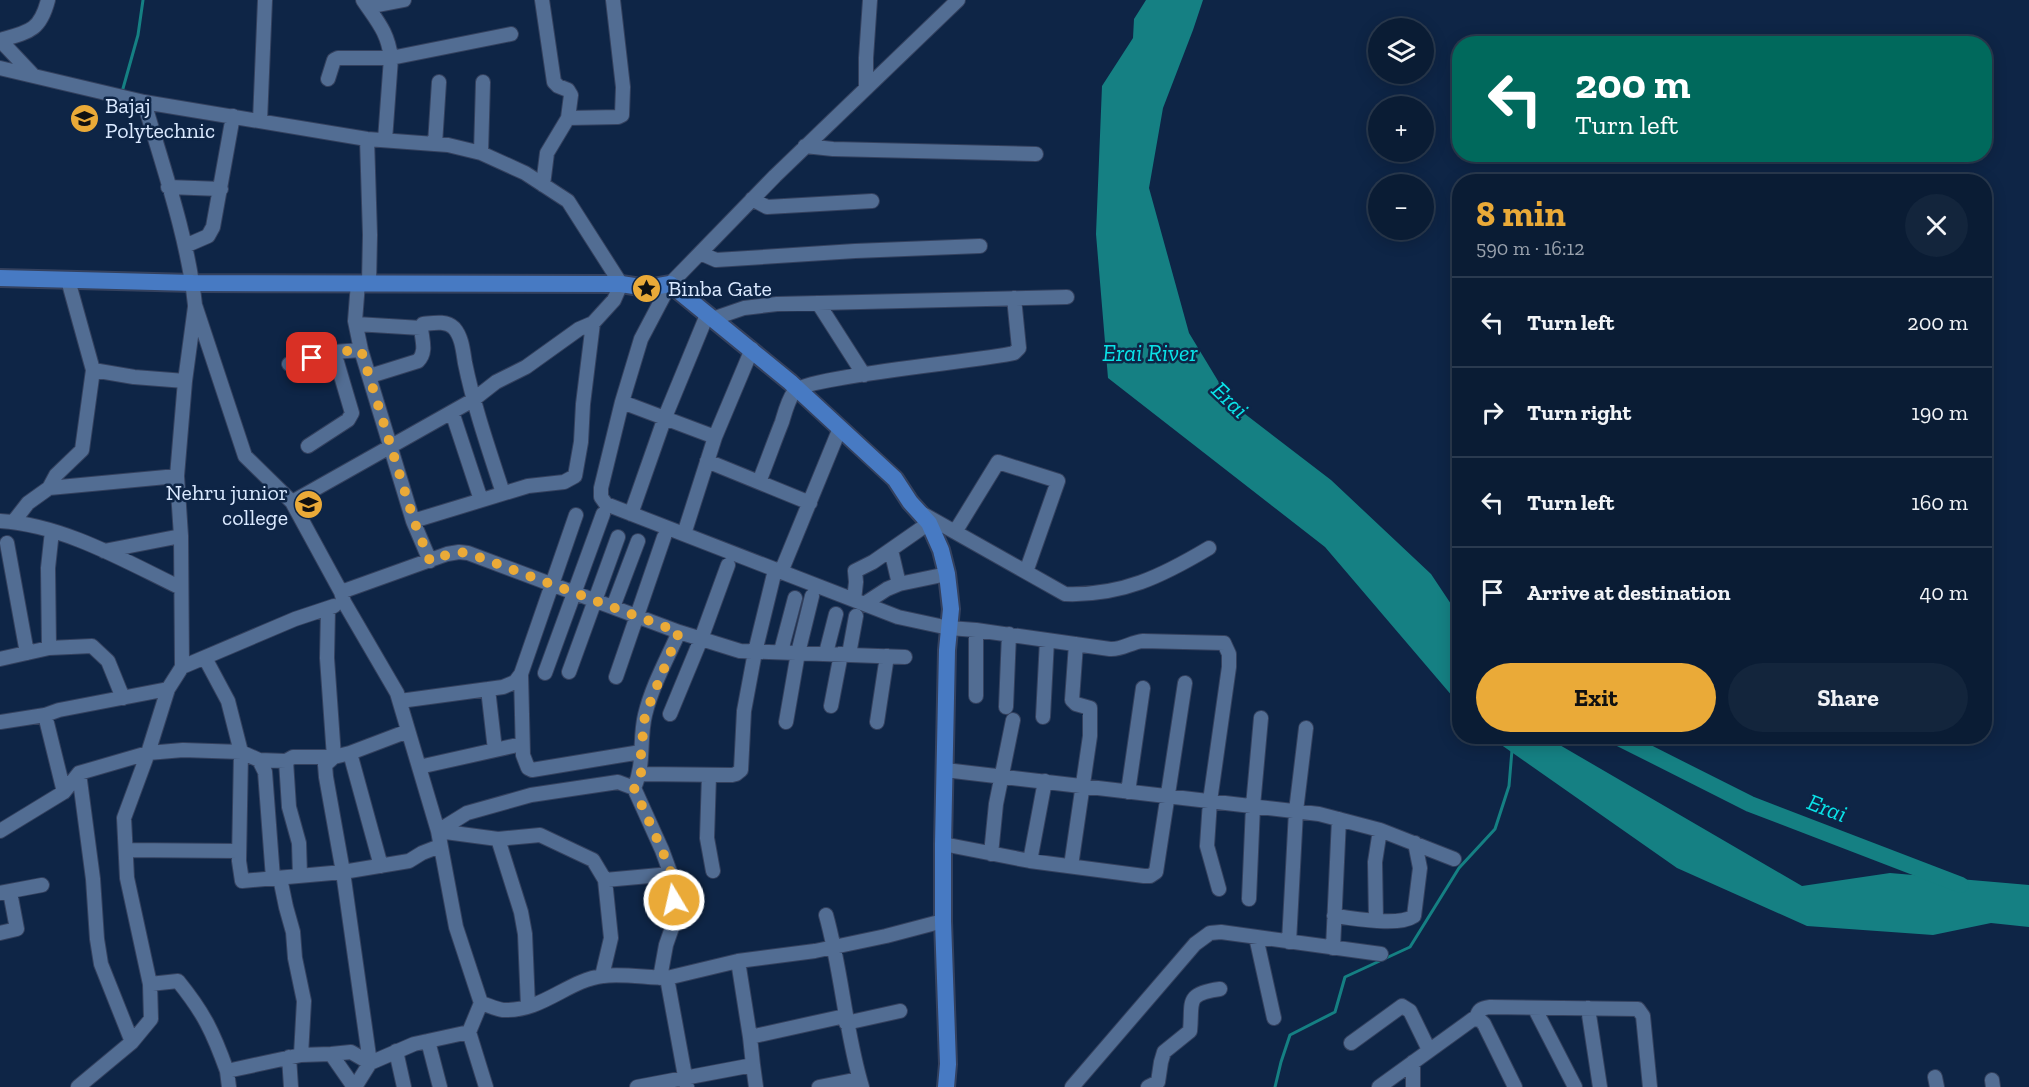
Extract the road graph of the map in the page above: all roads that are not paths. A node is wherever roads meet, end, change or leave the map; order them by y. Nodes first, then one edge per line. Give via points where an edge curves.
1 (48, 0) edge
2 (265, 0) edge
3 (404, 0) edge
4 (542, 0) edge
5 (613, 0) edge
6 (870, 0) edge
7 (958, 0) edge
8 (366, 4) edge
9 (511, 34) dead end
10 (0, 40) edge
11 (391, 58) junction
12 (0, 68) edge
13 (33, 75) junction
14 (327, 79) dead end
15 (439, 82) dead end
16 (483, 82) dead end
17 (866, 88) junction
18 (144, 102) junction
19 (233, 116) junction
20 (568, 118) junction
21 (260, 121) junction
22 (367, 139) junction
23 (385, 140) junction
24 (435, 144) junction
25 (805, 146) junction
26 (481, 153) junction
27 (1036, 154) dead end
28 (543, 185) junction
29 (168, 187) junction
30 (221, 189) junction
31 (752, 200) junction
32 (872, 201) dead end
33 (185, 246) junction
34 (980, 246) dead end
35 (700, 254) junction
36 (0, 278) edge
37 (68, 280) junction
38 (193, 283) junction
39 (363, 283) junction
40 (621, 284) junction
41 (670, 284) junction
42 (1067, 297) dead end
43 (1014, 298) junction
44 (818, 303) junction
45 (195, 305) junction
46 (710, 317) junction
47 (593, 323) junction
48 (356, 324) junction
49 (421, 328) junction
50 (752, 349) junction
51 (361, 350) junction
52 (334, 352) junction
53 (289, 364) dead end
54 (93, 370) junction
55 (864, 375) junction
56 (370, 376) junction
57 (185, 381) junction
58 (798, 388) junction
59 (473, 400) junction
60 (622, 402) junction
61 (452, 412) junction
62 (665, 417) junction
63 (840, 428) junction
64 (715, 437) junction
65 (308, 446) dead end
66 (390, 446) junction
67 (707, 461) junction
68 (177, 476) junction
69 (759, 482) junction
70 (49, 488) junction
71 (503, 493) junction
72 (481, 500) junction
73 (292, 502) junction
74 (810, 503) junction
75 (603, 514) dead end
76 (631, 514) junction
77 (576, 515) dead end
78 (925, 518) junction
79 (414, 521) junction
80 (5, 522) edge
81 (52, 531) junction
82 (955, 532) junction
83 (684, 534) junction
84 (181, 536) junction
85 (618, 537) dead end
86 (664, 537) dead end
87 (638, 542) dead end
88 (7, 543) junction
89 (1209, 548) dead end
90 (104, 550) junction
91 (891, 550) junction
92 (0, 556) edge
93 (430, 561) junction
94 (728, 565) dead end
95 (778, 571) junction
96 (1026, 572) junction
97 (948, 574) junction
98 (899, 584) junction
99 (552, 585) junction
100 (181, 588) junction
101 (574, 592) junction
102 (812, 596) dead end
103 (343, 597) junction
104 (795, 598) dead end
105 (595, 600) junction
106 (859, 602) junction
107 (613, 607) junction
108 (328, 609) junction
109 (836, 614) dead end
110 (637, 615) junction
111 (856, 616) dead end
112 (949, 628) junction
113 (976, 630) junction
114 (679, 632) junction
115 (1010, 634) junction
116 (701, 639) junction
117 (1047, 640) junction
118 (1076, 644) junction
119 (49, 648) junction
120 (781, 651) junction
121 (755, 652) junction
122 (27, 653) junction
123 (798, 653) junction
124 (826, 653) junction
125 (845, 654) junction
126 (887, 656) junction
127 (905, 657) dead end
128 (205, 658) junction
129 (0, 659) edge
130 (182, 667) junction
131 (569, 672) dead end
132 (545, 673) dead end
133 (521, 674) junction
134 (616, 677) dead end
135 (1185, 683) dead end
136 (1143, 688) dead end
137 (168, 689) junction
138 (488, 689) junction
139 (976, 696) dead end
140 (123, 698) junction
141 (400, 701) junction
142 (831, 706) dead end
143 (1006, 706) dead end
144 (670, 714) dead end
145 (45, 715) junction
146 (1043, 717) dead end
147 (1261, 718) dead end
148 (1013, 720) dead end
149 (0, 722) edge
150 (786, 722) dead end
151 (877, 722) dead end
152 (1306, 728) dead end
153 (408, 731) junction
154 (522, 744) junction
155 (495, 750) junction
156 (242, 752) junction
157 (641, 752) junction
158 (148, 753) junction
159 (350, 753) junction
160 (334, 757) junction
161 (259, 760) junction
162 (286, 762) junction
163 (419, 766) junction
164 (945, 770) junction
165 (79, 773) junction
166 (641, 774) junction
167 (709, 775) junction
168 (1002, 776) junction
169 (1044, 781) junction
170 (1082, 786) junction
171 (634, 788) junction
172 (64, 792) junction
173 (1128, 792) junction
174 (1168, 797) junction
175 (1210, 801) junction
176 (1253, 806) junction
177 (1296, 811) junction
178 (1339, 819) junction
179 (1380, 830) junction
180 (0, 831) edge
181 (438, 831) junction
182 (498, 839) junction
183 (1415, 843) junction
184 (943, 844) junction
185 (440, 846) junction
186 (126, 850) junction
187 (239, 851) junction
188 (991, 854) junction
189 (1454, 859) dead end
190 (1030, 861) junction
191 (381, 866) junction
192 (1071, 866) junction
193 (713, 871) dead end
194 (343, 872) junction
195 (671, 874) junction
196 (300, 876) junction
197 (277, 878) junction
198 (605, 880) junction
199 (42, 885) dead end
200 (1219, 889) dead end
201 (5, 892) edge
202 (1249, 899) dead end
203 (826, 915) dead end
204 (1334, 916) junction
205 (1376, 920) junction
206 (943, 921) junction
207 (0, 933) edge
208 (1256, 937) junction
209 (1288, 942) junction
210 (835, 947) junction
211 (1334, 948) junction
212 (1381, 954) dead end
213 (738, 961) junction
214 (602, 976) junction
215 (664, 978) junction
216 (150, 984) junction
217 (1220, 989) dead end
218 (481, 1003) junction
219 (528, 1006) junction
220 (1588, 1008) junction
221 (1535, 1009) junction
222 (900, 1011) dead end
223 (1274, 1018) dead end
224 (1476, 1019) junction
225 (846, 1020) junction
226 (469, 1032) junction
227 (750, 1037) junction
228 (428, 1041) junction
229 (132, 1042) junction
230 (1351, 1043) dead end
231 (1429, 1050) junction
232 (396, 1051) junction
233 (331, 1054) junction
234 (295, 1056) junction
235 (1413, 1062) junction
236 (370, 1063) junction
237 (753, 1065) junction
238 (227, 1071) junction
239 (94, 1081) edge
240 (686, 1082) edge
241 (861, 1083) edge
242 (78, 1087) edge
243 (229, 1087) edge
244 (291, 1087) edge
245 (355, 1087) edge
246 (404, 1087) edge
247 (440, 1087) edge
248 (486, 1087) edge
249 (637, 1087) edge
250 (756, 1087) edge
251 (819, 1087) edge
252 (946, 1087) edge
253 (1072, 1087) edge
254 (1148, 1087) edge
255 (1379, 1087) edge
256 (1413, 1087) edge
257 (1515, 1087) edge
258 (1575, 1087) edge
259 (1600, 1087) edge
260 (1650, 1087) edge

1 - 10 street via 44,17 32,31
2 - 21 street
3 - 8 street
4 - 20 street via 554,82 570,94
5 - 20 street via 623,87 622,115
6 - 17 street
7 - 17 street
8 - 11 street via 384,29
9 - 11 street
10 - 13 street
11 - 14 street via 338,58
11 - 23 street
12 - 13 street
13 - 18 street
15 - 24 street
16 - 26 street
17 - 25 street
18 - 19 street
18 - 29 street
19 - 21 street
19 - 30 street
20 - 28 street via 547,153
21 - 22 street
22 - 23 street
22 - 39 street via 370,235
23 - 24 street
24 - 26 street
25 - 27 street
25 - 31 street
26 - 28 street
28 - 40 street via 568,201
29 - 30 street
29 - 33 street
30 - 33 street via 211,232
31 - 32 street via 767,207
31 - 35 street
33 - 38 street
34 - 35 street via 716,260
35 - 41 street
36 - 37 main road
37 - 38 main road
37 - 54 street
38 - 39 main road
38 - 45 street
39 - 40 main road
39 - 48 street
40 - 41 main road via 647,288
40 - 47 street via 614,300
41 - 46 main road
41 - 60 street via 641,339
42 - 43 street
43 - 44 street
43 - 55 street via 1017,352
44 - 46 street via 759,305
44 - 55 street
45 - 57 street
45 - 73 street via 245,456
46 - 50 main road
46 - 62 street
47 - 59 street
47 - 71 street via 576,474 568,481
48 - 49 street
48 - 51 street
49 - 56 street via 424,349 418,361
49 - 59 street via 423,324 440,322 455,329 461,340
50 - 58 main road
50 - 64 street
51 - 52 street
51 - 56 street
52 - 53 street
52 - 65 street via 352,414
54 - 57 street
54 - 70 street via 82,450 56,475
55 - 58 street
56 - 66 street
57 - 68 street
58 - 63 main road
58 - 69 street
59 - 61 street
59 - 71 street
60 - 62 street
60 - 76 street via 600,494 606,504
61 - 66 street
61 - 72 street
62 - 64 street
62 - 76 street
63 - 74 street
63 - 78 main road via 895,479
64 - 67 street
66 - 73 street
66 - 79 street
67 - 69 street
67 - 83 street
68 - 70 street
68 - 84 street
69 - 74 street
70 - 80 street
71 - 72 street
72 - 79 street
73 - 103 street
74 - 95 street
75 - 101 street
76 - 83 street
77 - 99 street
78 - 82 street
78 - 91 street
78 - 97 main road
79 - 93 street
80 - 81 street
80 - 88 street
81 - 90 street
81 - 119 street via 48,568
82 - 96 street
82 - 96 street via 998,462 1058,481
83 - 95 street
84 - 90 street
84 - 100 street
85 - 105 street
86 - 110 street
87 - 107 street
88 - 92 street
88 - 122 street
89 - 96 street via 1140,584 1114,590 1065,594
90 - 100 street
91 - 98 street
91 - 106 street via 855,571
93 - 99 street via 447,554 468,553
93 - 103 street
94 - 116 street
95 - 106 street
95 - 121 street
97 - 98 street
97 - 112 main road
98 - 106 street
99 - 101 street
99 - 133 street
100 - 130 street
101 - 105 street
101 - 132 street
102 - 123 street
103 - 108 street
103 - 141 street
104 - 120 street
105 - 107 street
105 - 131 street
106 - 112 street via 898,617
107 - 110 street
108 - 128 street
108 - 160 street
109 - 124 street
110 - 114 street
110 - 134 street
111 - 125 street
112 - 113 street
112 - 164 main road
113 - 115 street
113 - 139 street
114 - 116 street
114 - 157 street via 645,715
115 - 117 street
115 - 143 street
116 - 121 street
116 - 144 street
117 - 118 street
117 - 146 street
118 - 170 street via 1072,700 1090,708
118 - 175 street via 1116,650 1143,641 1224,644 1229,667
119 - 122 street
119 - 140 street via 92,646 108,661
120 - 121 street
120 - 123 street
121 - 167 street via 744,711 741,770 736,774
122 - 129 street
123 - 124 street
123 - 150 street
124 - 125 street
125 - 126 street
125 - 142 street
126 - 127 street
126 - 151 street
128 - 130 street
128 - 156 street via 228,701
130 - 137 street
133 - 138 street via 510,685
133 - 154 street
135 - 174 street
136 - 173 street
137 - 140 street
137 - 158 street
138 - 141 street
138 - 155 street
140 - 145 street
141 - 153 street
145 - 149 street
145 - 172 street
147 - 176 street
148 - 168 street
152 - 177 street
153 - 159 street
153 - 163 street
154 - 155 street
154 - 157 street via 524,763 532,770
155 - 163 street
156 - 158 street
156 - 161 street
156 - 187 street
157 - 166 street
158 - 165 street
158 - 186 street via 124,818
159 - 160 street
159 - 191 street
160 - 162 street via 293,757
160 - 194 street via 325,765
161 - 162 street
161 - 197 street via 265,772
162 - 196 street
163 - 181 street
164 - 168 street
164 - 184 main road
165 - 172 street
165 - 229 street via 101,964
166 - 167 street
166 - 171 street
167 - 193 street via 707,838
168 - 169 street
168 - 188 street
169 - 170 street
169 - 190 street
170 - 173 street
170 - 192 street
171 - 181 street via 618,782 531,795 467,813
171 - 195 street
172 - 180 street
173 - 174 street
174 - 175 street
174 - 192 street via 1156,872 1144,876
175 - 176 street
175 - 200 street via 1207,846
176 - 177 street
176 - 202 street
177 - 178 street
177 - 209 street
178 - 179 street
178 - 204 street
179 - 183 street
179 - 205 street via 1375,862
181 - 182 street
181 - 185 street
182 - 198 street via 540,835 593,860
182 - 219 street via 525,934
183 - 189 street
183 - 205 street via 1420,868 1414,916 1405,920
184 - 188 street
184 - 206 main road
185 - 191 street via 409,861
185 - 218 street via 456,927
186 - 187 street
186 - 216 street via 127,878
187 - 197 street via 242,880
188 - 190 street
190 - 192 street
191 - 194 street
194 - 196 street
194 - 236 street
195 - 198 street
195 - 215 street via 675,919 666,945
196 - 197 street
197 - 234 street via 293,932 304,1001
198 - 214 street via 611,938
199 - 201 street
201 - 207 street via 17,929
203 - 210 street
204 - 205 street
204 - 211 street
206 - 210 street
206 - 252 main road
208 - 209 street
208 - 223 street
208 - 253 street via 1221,932 1205,936 1195,944
209 - 211 street
210 - 213 street
210 - 225 street
211 - 212 street
213 - 215 street
213 - 227 street
214 - 215 street
214 - 219 street
215 - 240 street
216 - 229 street via 151,1019
216 - 238 street via 178,981 199,1006
217 - 254 street via 1199,993 1193,999 1190,1031 1164,1052 1158,1082
218 - 219 street via 503,1010
218 - 226 street
220 - 221 street
220 - 259 street
220 - 260 street via 1641,1011
221 - 224 street via 1486,1008 1478,1012
221 - 258 street
222 - 225 street
224 - 231 street
224 - 257 street via 1484,1024
225 - 227 street
225 - 241 street
226 - 228 street
226 - 248 street
227 - 237 street
228 - 232 street
228 - 247 street
229 - 239 street
230 - 231 street via 1405,1006
231 - 235 street
232 - 236 street
232 - 246 street
233 - 234 street
233 - 236 street via 351,1052
233 - 245 street
234 - 238 street
234 - 244 street
235 - 255 street
235 - 256 street
236 - 245 street
237 - 240 street
237 - 250 street
238 - 243 street
239 - 242 street
240 - 249 street
241 - 251 street

